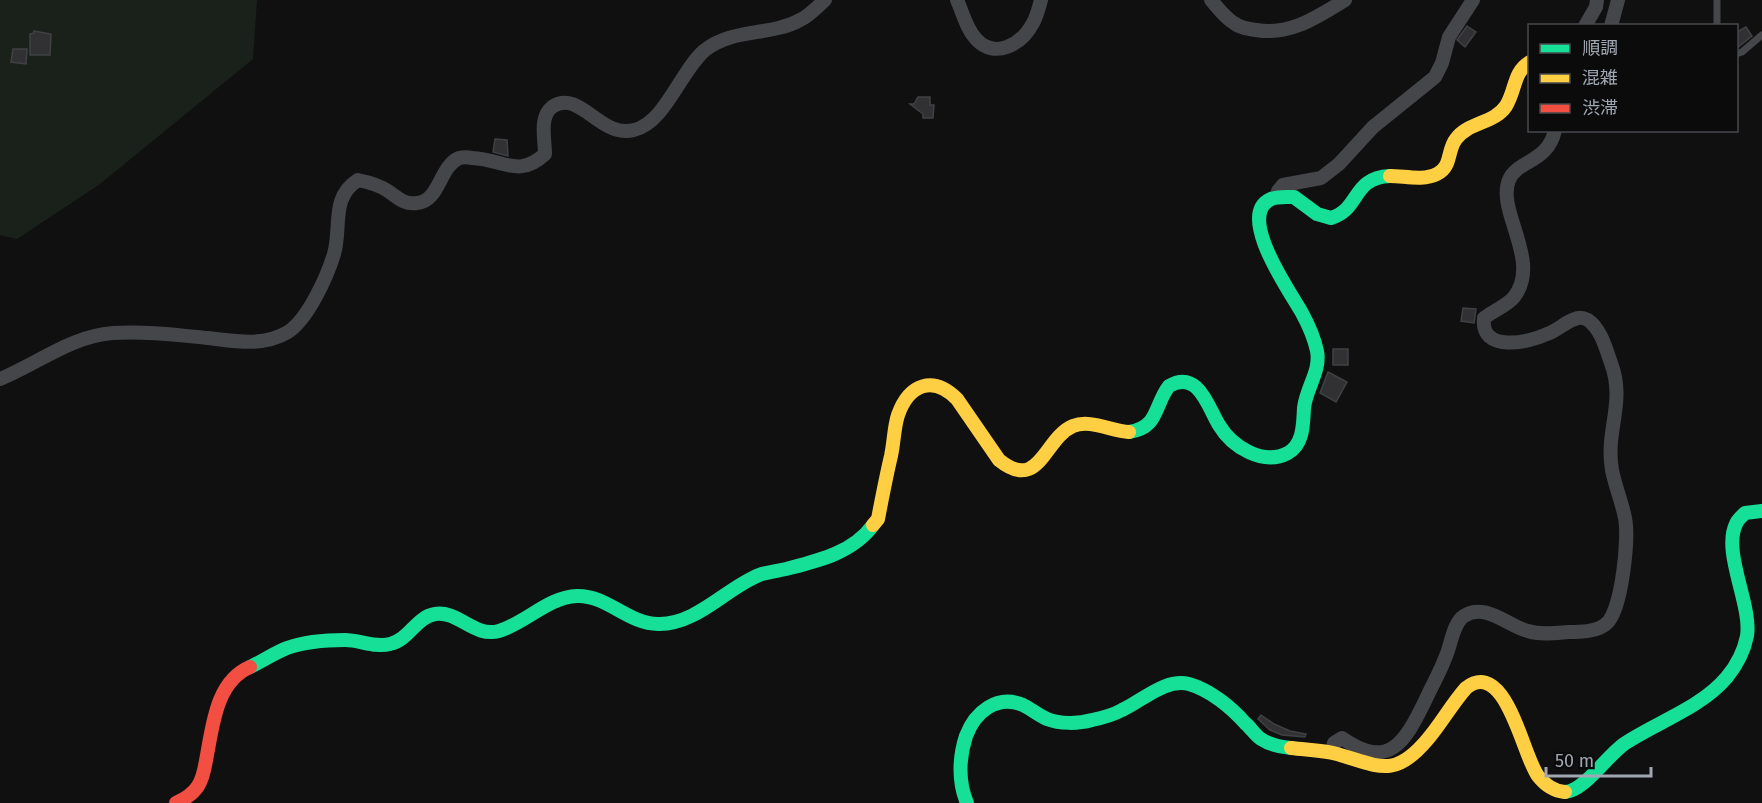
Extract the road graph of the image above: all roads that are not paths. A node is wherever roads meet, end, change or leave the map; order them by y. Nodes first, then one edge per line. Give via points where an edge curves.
1 (825, 0) edge
2 (957, 0) edge
3 (1041, 0) edge
4 (1211, 0) edge
5 (1345, 0) edge
6 (1473, 0) edge
7 (1597, 0) edge
8 (1618, 0) edge
9 (1717, 0) edge
10 (1586, 24) edge
11 (1612, 24) edge
12 (1717, 24) edge
13 (1762, 35) edge
14 (1738, 54) edge
15 (1528, 63) edge
16 (1554, 132) edge
17 (1278, 197) junction
18 (0, 379) edge
19 (1762, 511) edge
20 (1332, 752) junction
21 (176, 803) edge
22 (967, 803) edge

1 - 18 street via 800,21 738,35 706,50 648,124 633,131 619,131 575,103 563,102 550,108 544,118 545,154 535,164 521,168 460,158 450,165 426,201 417,203 408,203 387,190 358,180 340,201 334,253 322,285 288,332 260,342 140,333 97,335 69,344
2 - 3 street via 974,38 1001,50 1023,37
4 - 5 street via 1233,23 1280,32 1316,18
6 - 17 street via 1449,37 1435,77 1373,127 1321,178 1283,185
7 - 10 street
8 - 11 street
9 - 12 lane
13 - 14 lane
15 - 17 street via 1514,78 1508,104 1498,115 1458,136 1451,146 1447,166 1439,174 1380,175 1367,182 1345,213 1335,218 1318,215 1294,197
16 - 20 street via 1539,157 1517,170 1509,180 1506,195 1519,241 1522,285 1513,299 1484,318 1483,327 1498,342 1532,340 1581,318 1599,332 1616,376 1618,400 1610,450 1626,520 1625,562 1617,603 1609,621 1600,628 1575,632 1528,631 1492,614 1465,615 1458,622 1445,660 1409,732 1396,747 1378,753 1342,738 1334,743
17 - 21 street via 1267,202 1259,226 1265,245 1303,315 1318,360 1316,376 1307,393 1301,438 1286,455 1263,458 1252,453 1223,430 1203,392 1184,382 1166,388 1154,419 1145,428 1134,432 1074,425 1040,462 1018,471 997,459 948,390 923,384 913,390 898,414 878,519 870,532 838,553 761,574 667,624 651,624 577,596 500,631 475,631 448,616 435,614 390,644 346,640 288,648 233,676 224,688 198,789
19 - 20 street via 1751,510 1739,516 1734,525 1733,553 1748,634 1724,680 1689,708 1630,739 1574,790 1562,792 1545,787 1536,775 1508,706 1486,683 1467,687 1442,722 1404,762 1392,767 1375,766
20 - 22 street via 1280,748 1260,740 1245,722 1211,696 1195,686 1180,683 1119,712 1089,721 1048,719 1020,704 994,702 980,712 967,731 962,751 963,795

